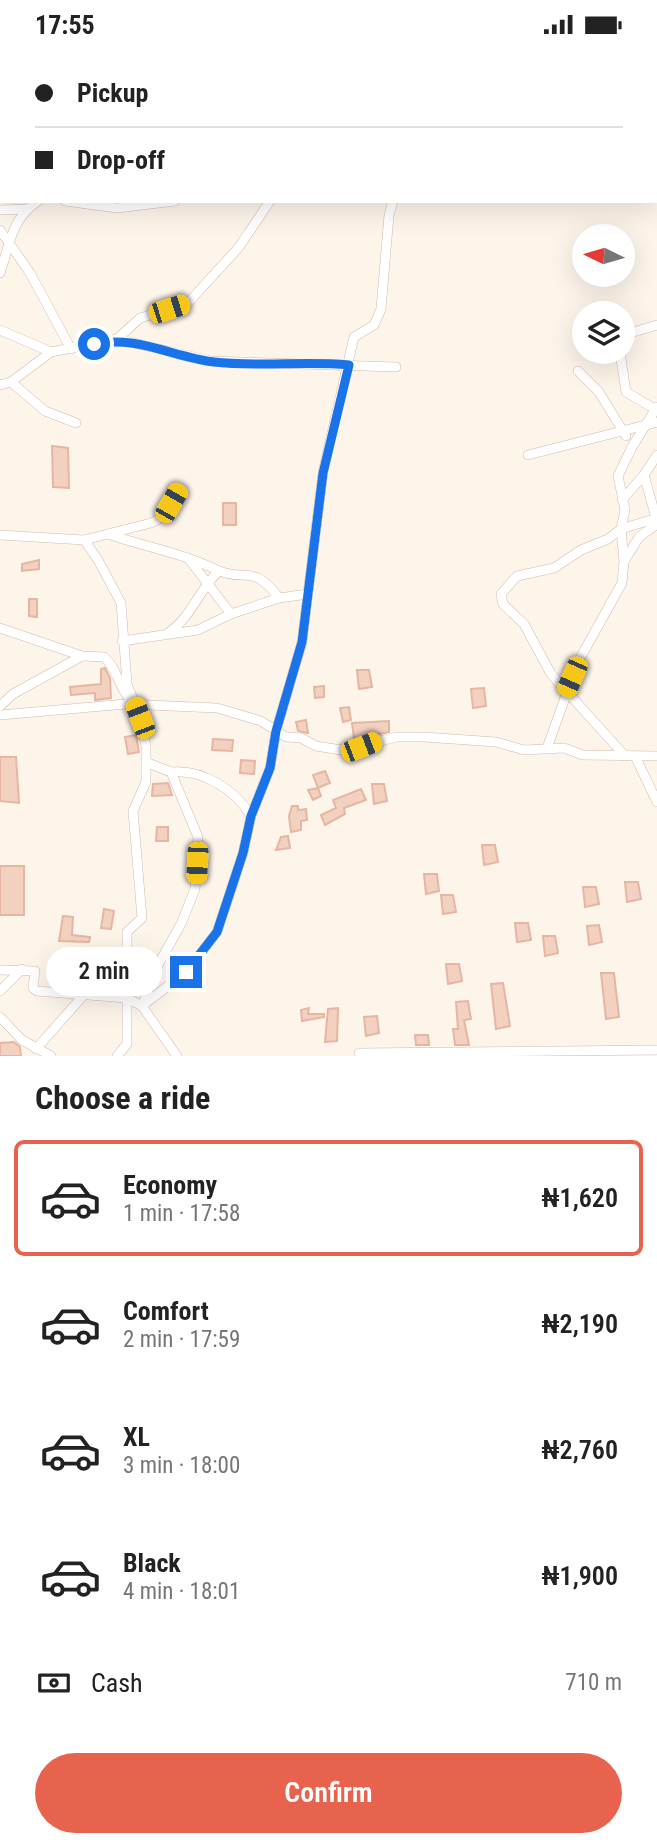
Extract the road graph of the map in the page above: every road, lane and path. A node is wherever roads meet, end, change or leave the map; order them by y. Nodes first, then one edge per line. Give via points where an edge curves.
1 (35, 203) edge
2 (80, 203) edge
3 (158, 203) edge
4 (269, 203) edge
5 (392, 203) edge
6 (27, 209) junction
7 (0, 210) edge
8 (0, 230) edge
9 (8, 242) junction
10 (0, 273) edge
11 (657, 325) edge
12 (0, 330) edge
13 (635, 331) edge
14 (117, 339) junction
15 (71, 349) junction
16 (51, 352) junction
17 (622, 364) edge
18 (349, 365) junction
19 (396, 367) dead end
20 (578, 372) dead end
21 (11, 382) junction
22 (0, 385) edge
23 (654, 410) edge
24 (76, 423) dead end
25 (645, 425) junction
26 (624, 432) junction
27 (632, 447) junction
28 (528, 455) dead end
29 (657, 455) edge
30 (644, 475) junction
31 (179, 490) dead end
32 (622, 500) junction
33 (625, 510) junction
34 (657, 520) edge
35 (641, 521) junction
36 (621, 529) junction
37 (106, 534) junction
38 (0, 535) edge
39 (84, 540) junction
40 (187, 557) junction
41 (624, 561) junction
42 (219, 571) junction
43 (208, 581) junction
44 (308, 594) junction
45 (279, 598) junction
46 (231, 614) junction
47 (0, 628) edge
48 (165, 635) junction
49 (122, 641) junction
50 (82, 656) junction
51 (565, 691) junction
52 (135, 704) junction
53 (0, 706) edge
54 (0, 715) edge
55 (276, 731) junction
56 (547, 748) junction
57 (625, 756) junction
58 (657, 756) edge
59 (636, 758) junction
60 (148, 763) junction
61 (171, 772) junction
62 (657, 802) edge
63 (251, 816) junction
64 (22, 968) junction
65 (0, 970) edge
66 (0, 991) edge
67 (82, 997) junction
68 (127, 998) junction
69 (142, 1006) junction
70 (0, 1017) edge
71 (36, 1049) junction
72 (657, 1050) edge
73 (359, 1053) dead end
74 (552, 1054) edge
75 (51, 1056) edge
76 (117, 1056) edge
77 (177, 1056) edge

1 - 6 street
2 - 3 street via 117,208
4 - 14 street via 239,247 187,304 140,318
5 - 18 street via 381,309 374,325 354,337
6 - 7 street
6 - 9 street
8 - 9 street
9 - 10 street
9 - 15 street via 30,272
11 - 13 street
12 - 16 street
14 - 15 street
14 - 18 street via 211,361
15 - 16 street
16 - 21 street
17 - 23 street via 626,392
18 - 19 street
18 - 44 street via 323,473
20 - 26 street via 599,391
21 - 22 street
21 - 24 street via 45,411
23 - 25 street via 657,422
25 - 26 street
25 - 27 street
26 - 27 street
26 - 28 street
27 - 32 street via 618,476
29 - 30 street
30 - 32 street
30 - 34 street
31 - 37 street via 163,517
32 - 33 street
33 - 35 street
33 - 36 street
34 - 35 street
34 - 41 street
35 - 36 street
36 - 41 street
36 - 51 street via 554,568 517,576 501,590 503,604 524,624
37 - 39 street
37 - 40 street
38 - 39 street
39 - 49 street via 121,603
40 - 42 street
40 - 43 street
41 - 51 street via 619,591
42 - 43 street
42 - 45 street via 248,573 267,582
43 - 46 street
43 - 48 street via 186,618
44 - 45 street
44 - 55 street via 302,642
45 - 46 street
46 - 48 street via 198,630
47 - 50 street
48 - 49 street
49 - 52 street via 127,684
50 - 52 street via 104,657 120,688
50 - 53 street
51 - 56 street
51 - 57 street
52 - 54 street
52 - 55 street via 217,708 261,721
52 - 60 street
55 - 56 street via 341,750 397,737 496,742 524,750
55 - 63 street via 270,768
56 - 57 street
57 - 59 street
58 - 59 street
59 - 62 street
60 - 61 street
60 - 68 street via 146,782 133,811 142,908 139,923 127,932
61 - 63 street via 186,770 208,776
61 - 69 street via 198,837 195,890
63 - 69 street via 217,932 186,972
64 - 65 street
64 - 66 street
64 - 67 street via 35,971 33,988 37,991
67 - 68 street
67 - 71 street
68 - 69 street
68 - 76 street via 127,1044
69 - 77 street
70 - 71 street
71 - 75 street
72 - 74 street
73 - 74 street

